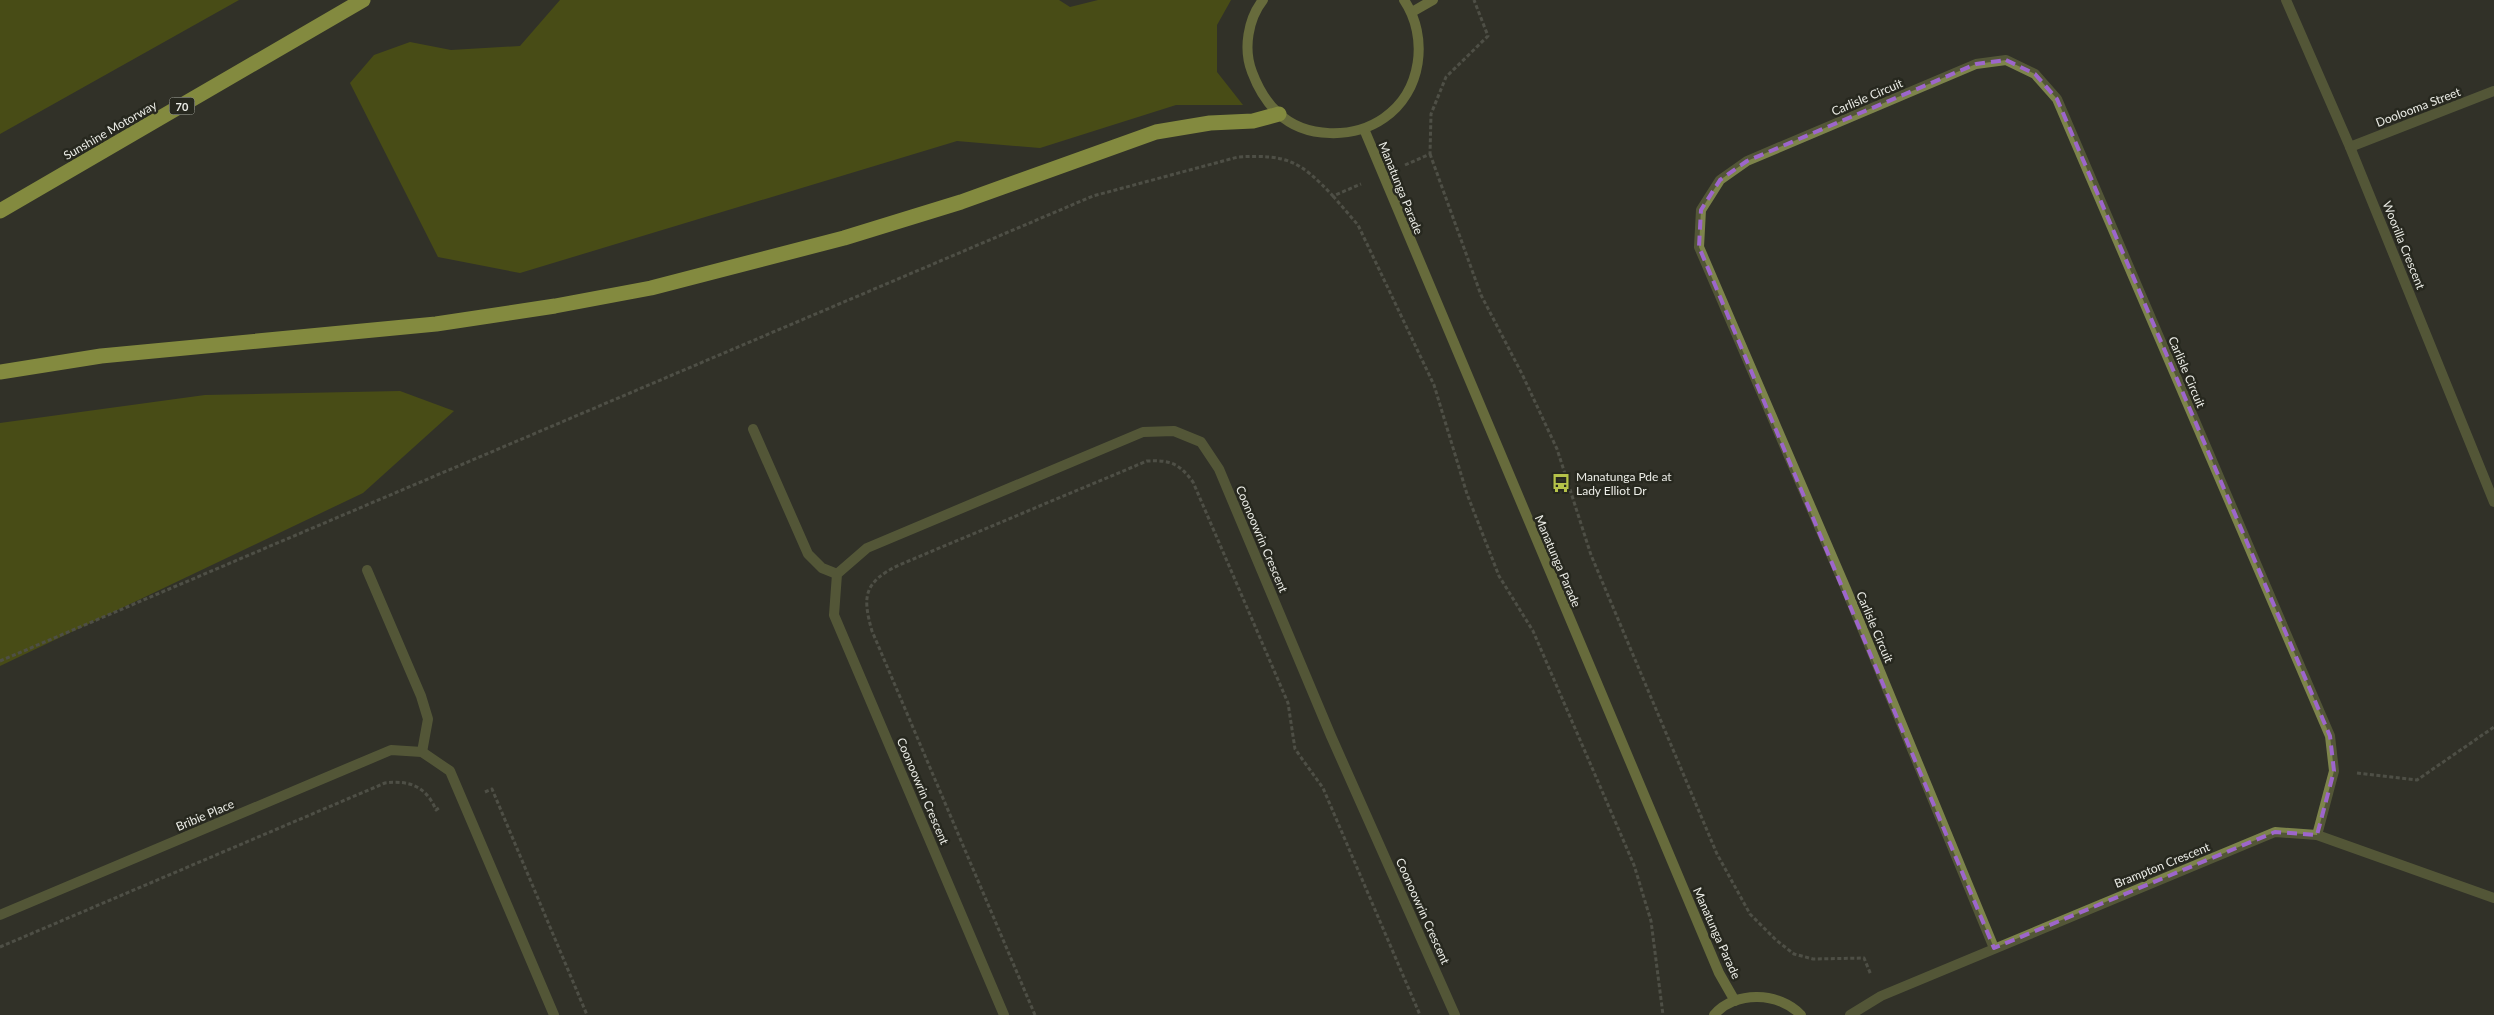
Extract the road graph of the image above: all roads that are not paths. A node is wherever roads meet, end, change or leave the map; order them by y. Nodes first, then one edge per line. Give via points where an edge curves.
1 (364, 0) edge
2 (1263, 0) edge
3 (1404, 0) edge
4 (1433, 0) edge
5 (2286, 0) edge
6 (1412, 12) junction
7 (2494, 91) edge
8 (1279, 114) junction
9 (1364, 129) junction
10 (2350, 147) junction
11 (0, 211) edge
12 (0, 372) edge
13 (753, 429) dead end
14 (2494, 502) edge
15 (367, 570) dead end
16 (837, 574) junction
17 (422, 752) junction
18 (2317, 834) junction
19 (2494, 898) edge
20 (0, 915) edge
21 (1994, 948) junction
22 (1735, 1001) junction
23 (554, 1015) edge
24 (1004, 1015) edge
25 (1454, 1015) edge
26 (1714, 1015) edge
27 (1801, 1015) edge
28 (1850, 1015) edge

1 - 11 highway, Sunshine Motorway / 70
2 - 8 street via 1257,7 1248,36 1249,64 1259,92
3 - 6 street
4 - 6 street
5 - 10 street, Woorilla Crescent
6 - 9 street via 1420,41 1417,69 1405,96 1385,118
7 - 10 street, Doolooma Street
8 - 9 street via 1304,129 1334,134
8 - 12 highway via 1253,121 1156,132 916,216 652,288 436,324 101,356
9 - 22 street, Manatunga Parade via 1719,973
10 - 14 street, Woorilla Crescent
13 - 16 street via 808,554 822,568
15 - 17 street via 428,719
16 - 24 street, Coonoowrin Crescent via 834,615
16 - 25 street, Coonoowrin Crescent via 867,548 1143,432 1174,431 1201,442 1219,469 1331,736
17 - 20 street, Bribie Place via 391,750
17 - 23 street via 450,771
18 - 19 street, Brampton Crescent
18 - 21 street, Brampton Crescent via 2275,832
18 - 21 street, Carlisle Circuit via 2334,771 2330,736 2057,99 2035,74 2006,60 1976,64 1747,161 1720,180 1701,210 1699,247 1846,589
21 - 28 street, Brampton Crescent via 1881,996
22 - 26 street
22 - 27 street via 1756,997 1777,1000

